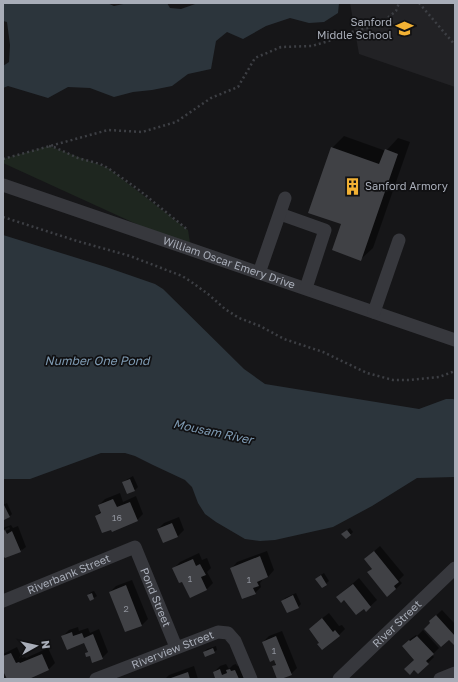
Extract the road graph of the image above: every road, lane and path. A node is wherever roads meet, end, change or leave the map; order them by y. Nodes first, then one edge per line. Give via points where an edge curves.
1 (399, 3) edge
2 (419, 3) edge
3 (455, 45) edge
4 (49, 146) junction
5 (3, 159) edge
6 (3, 185) edge
7 (285, 198) dead end
8 (280, 214) junction
9 (3, 217) edge
10 (188, 230) dead end
11 (399, 240) dead end
12 (259, 273) junction
13 (306, 288) junction
14 (374, 312) junction
15 (455, 340) edge
16 (455, 371) edge
17 (135, 547) joint
18 (455, 568) edge
19 (3, 601) edge
20 (176, 647) junction
21 (455, 673) edge
22 (96, 679) edge
23 (251, 679) edge
24 (339, 679) edge
25 (440, 679) edge

1 - 4 path via 396,11 379,25 312,46 281,47 255,58 238,86 211,98 176,122 142,132 108,130
2 - 3 path
4 - 5 path
4 - 10 path via 108,168
6 - 12 street, William Oscar Emery Drive
7 - 8 street
8 - 12 street
8 - 13 street via 325,230
9 - 16 path via 58,236 130,256 182,276 239,318 373,375 393,380 410,380 439,377
11 - 14 street
12 - 13 street, William Oscar Emery Drive
13 - 14 street, William Oscar Emery Drive
14 - 15 street, William Oscar Emery Drive
17 - 19 street, Riverbank Street
17 - 20 street, Pond Street
18 - 24 street, River Street
20 - 22 street, Riverview Street
20 - 23 street, Riverview Street via 218,632 228,633 235,641
21 - 25 street

